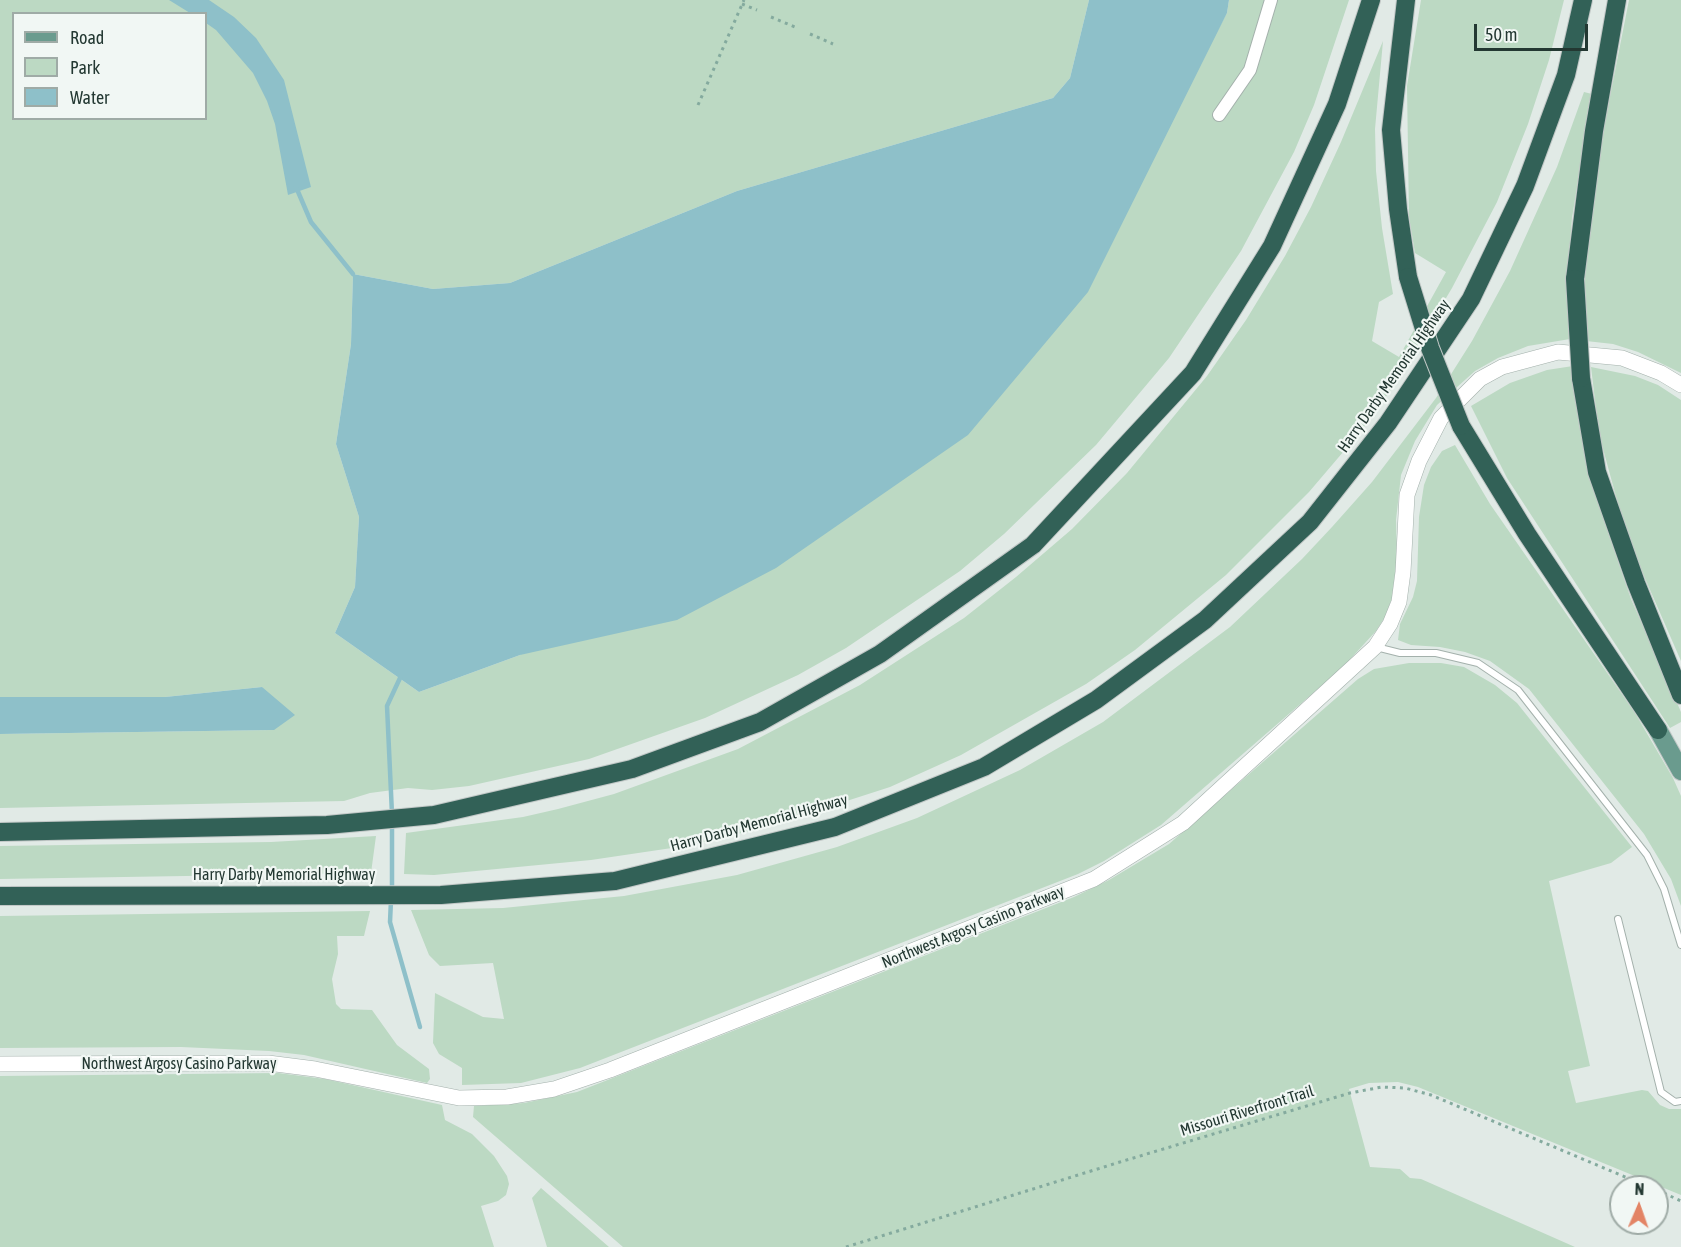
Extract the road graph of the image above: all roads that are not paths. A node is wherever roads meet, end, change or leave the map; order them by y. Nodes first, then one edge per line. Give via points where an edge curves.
1 (1271, 0) edge
2 (1371, 0) edge
3 (1406, 0) edge
4 (1583, 0) edge
5 (1617, 0) edge
6 (1219, 115) dead end
7 (1681, 385) edge
8 (1375, 647) junction
9 (1681, 695) edge
10 (1658, 730) joint
11 (1681, 771) edge
12 (0, 832) edge
13 (0, 896) edge
14 (1618, 919) dead end
15 (1681, 945) edge
16 (0, 1064) edge
17 (1681, 1101) edge

1 - 6 street via 1250,70
2 - 12 highway via 1337,104 1272,246 1193,373 1033,545 880,654 760,722 632,769 434,815 327,825
3 - 10 highway, bridge via 1391,130 1408,277 1430,348 1461,426 1527,534
4 - 13 highway, Harry Darby Memorial Highway via 1566,75 1529,175 1471,299 1388,423 1310,522 1205,620 1096,700 984,766 836,826 615,881 441,895
5 - 9 highway, bridge via 1594,131 1575,279 1581,378 1597,472
7 - 8 street, Northwest Argosy Casino Parkway via 1622,358 1558,352 1502,366 1480,379 1441,418 1419,461 1407,495 1399,602
8 - 15 lane via 1400,653 1436,653 1478,663 1518,690 1647,855 1664,889
8 - 16 street, Northwest Argosy Casino Parkway via 1183,823 1094,879 554,1089 507,1097 459,1098 268,1063
10 - 11 main road
14 - 17 lane via 1661,1092 1675,1102

